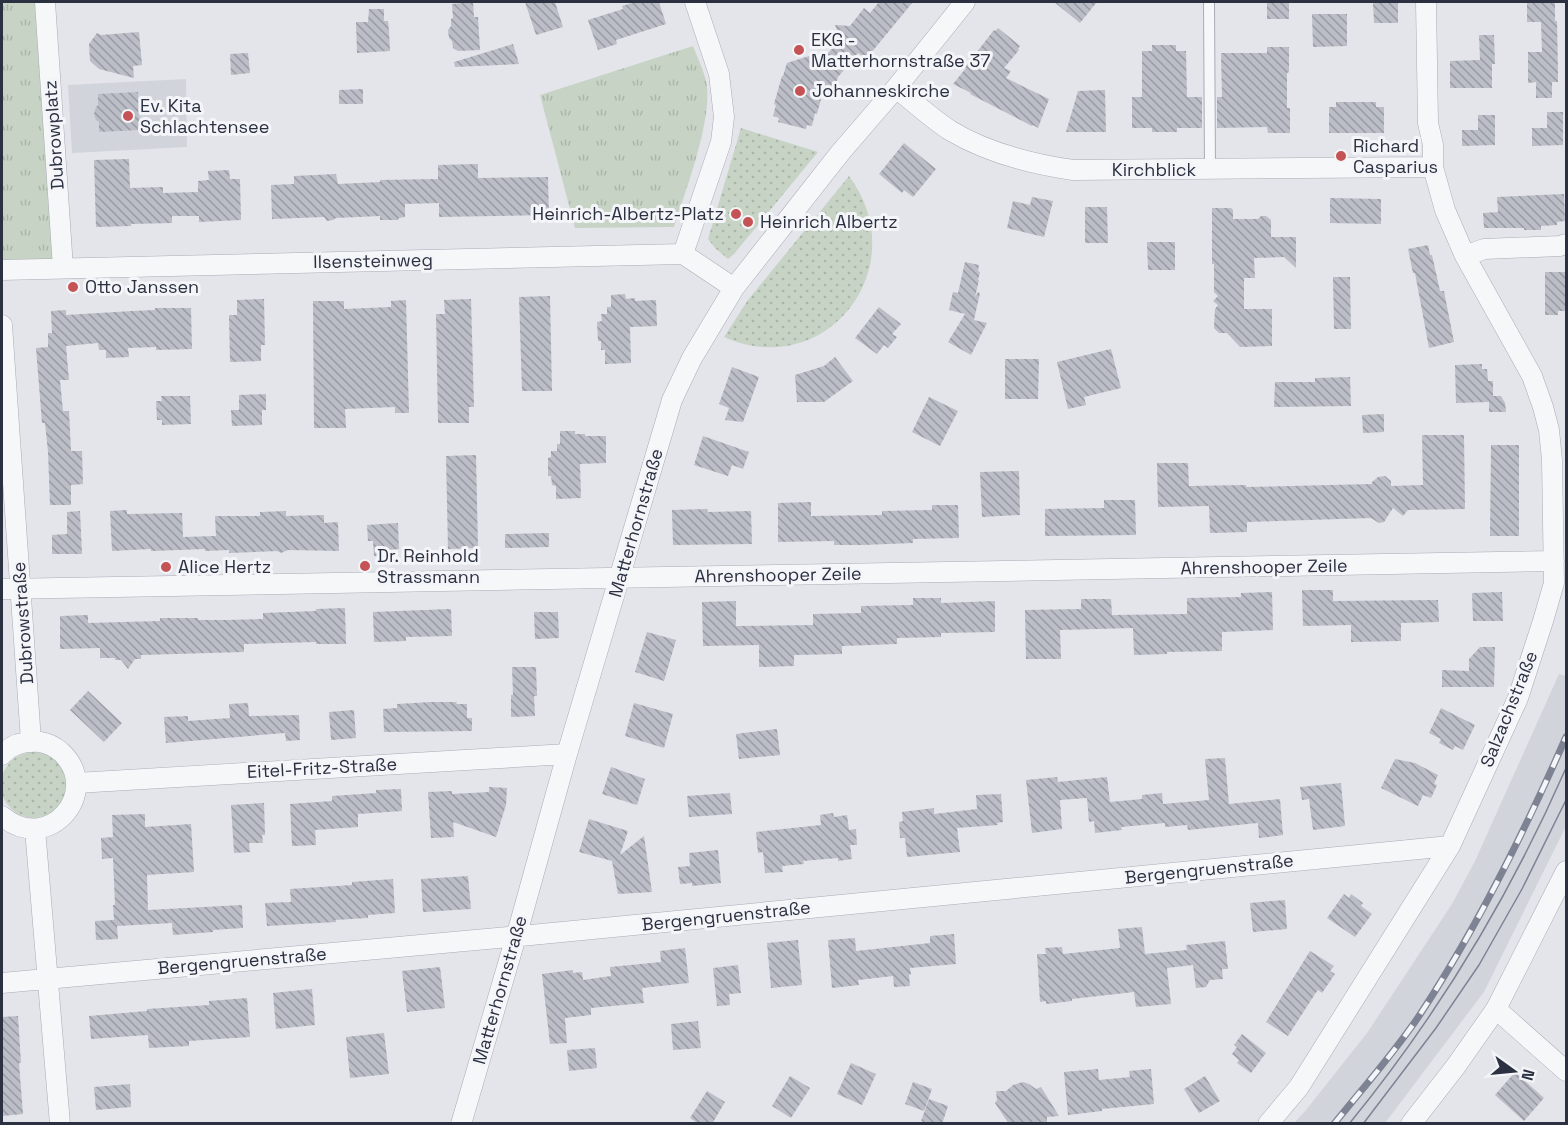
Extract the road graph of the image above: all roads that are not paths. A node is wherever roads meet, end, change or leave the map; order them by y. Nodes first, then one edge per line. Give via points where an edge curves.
1 (45, 2) edge
2 (695, 2) edge
3 (965, 2) edge
4 (1209, 2) edge
5 (1426, 2) edge
6 (897, 88) junction
7 (1433, 167) junction
8 (1210, 170) junction
9 (1566, 244) edge
10 (683, 254) junction
11 (1465, 255) junction
12 (63, 267) junction
13 (2, 270) edge
14 (734, 288) junction
15 (2, 325) edge
16 (1554, 561) junction
17 (620, 578) junction
18 (11, 588) edge
19 (31, 741) junction
20 (567, 754) junction
21 (2, 755) edge
22 (76, 783) junction
23 (2, 816) edge
24 (36, 829) junction
25 (1450, 846) junction
26 (1566, 872) edge
27 (516, 936) junction
28 (48, 979) junction
29 (2, 984) edge
30 (1496, 1009) junction
31 (1566, 1071) edge
32 (60, 1124) edge
33 (461, 1124) edge
34 (1268, 1124) edge
35 (1411, 1124) edge

1 - 12 street, Dubrowplatz
2 - 10 street via 719,74 724,117 721,142
3 - 6 street, Matterhornstraße
4 - 8 lane
5 - 7 street, Salzachstraße via 1428,123
6 - 8 street, Kirchblick via 949,130 1015,159 1073,170
6 - 14 street, Matterhornstraße via 840,153
7 - 8 street, Kirchblick
7 - 11 street, Salzachstraße via 1445,210
9 - 11 street via 1484,249
10 - 12 street, Ilsensteinweg
10 - 14 street
11 - 16 street, Salzachstraße via 1532,376 1543,407 1552,460
12 - 13 street, Ilsensteinweg
14 - 17 street, Matterhornstraße via 672,400
15 - 18 street, Dubrowstraße
16 - 17 street, Ahrenshooper Zeile
16 - 25 street, Salzachstraße via 1554,583 1518,698
17 - 18 street, Ahrenshooper Zeile
17 - 20 street, Matterhornstraße
18 - 19 street, Dubrowstraße
19 - 21 street via 16,744
19 - 22 street via 62,753
20 - 22 street, Eitel-Fritz-Straße
20 - 27 street, Matterhornstraße
22 - 24 street via 69,809 49,826
23 - 24 street via 23,828
24 - 28 street
25 - 27 street, Bergengruenstraße
25 - 34 street, Salzachstraße via 1299,1087
26 - 30 street
27 - 28 street, Bergengruenstraße
27 - 33 street, Matterhornstraße
28 - 29 street, Bergengruenstraße
28 - 32 street
30 - 31 street
30 - 35 street

